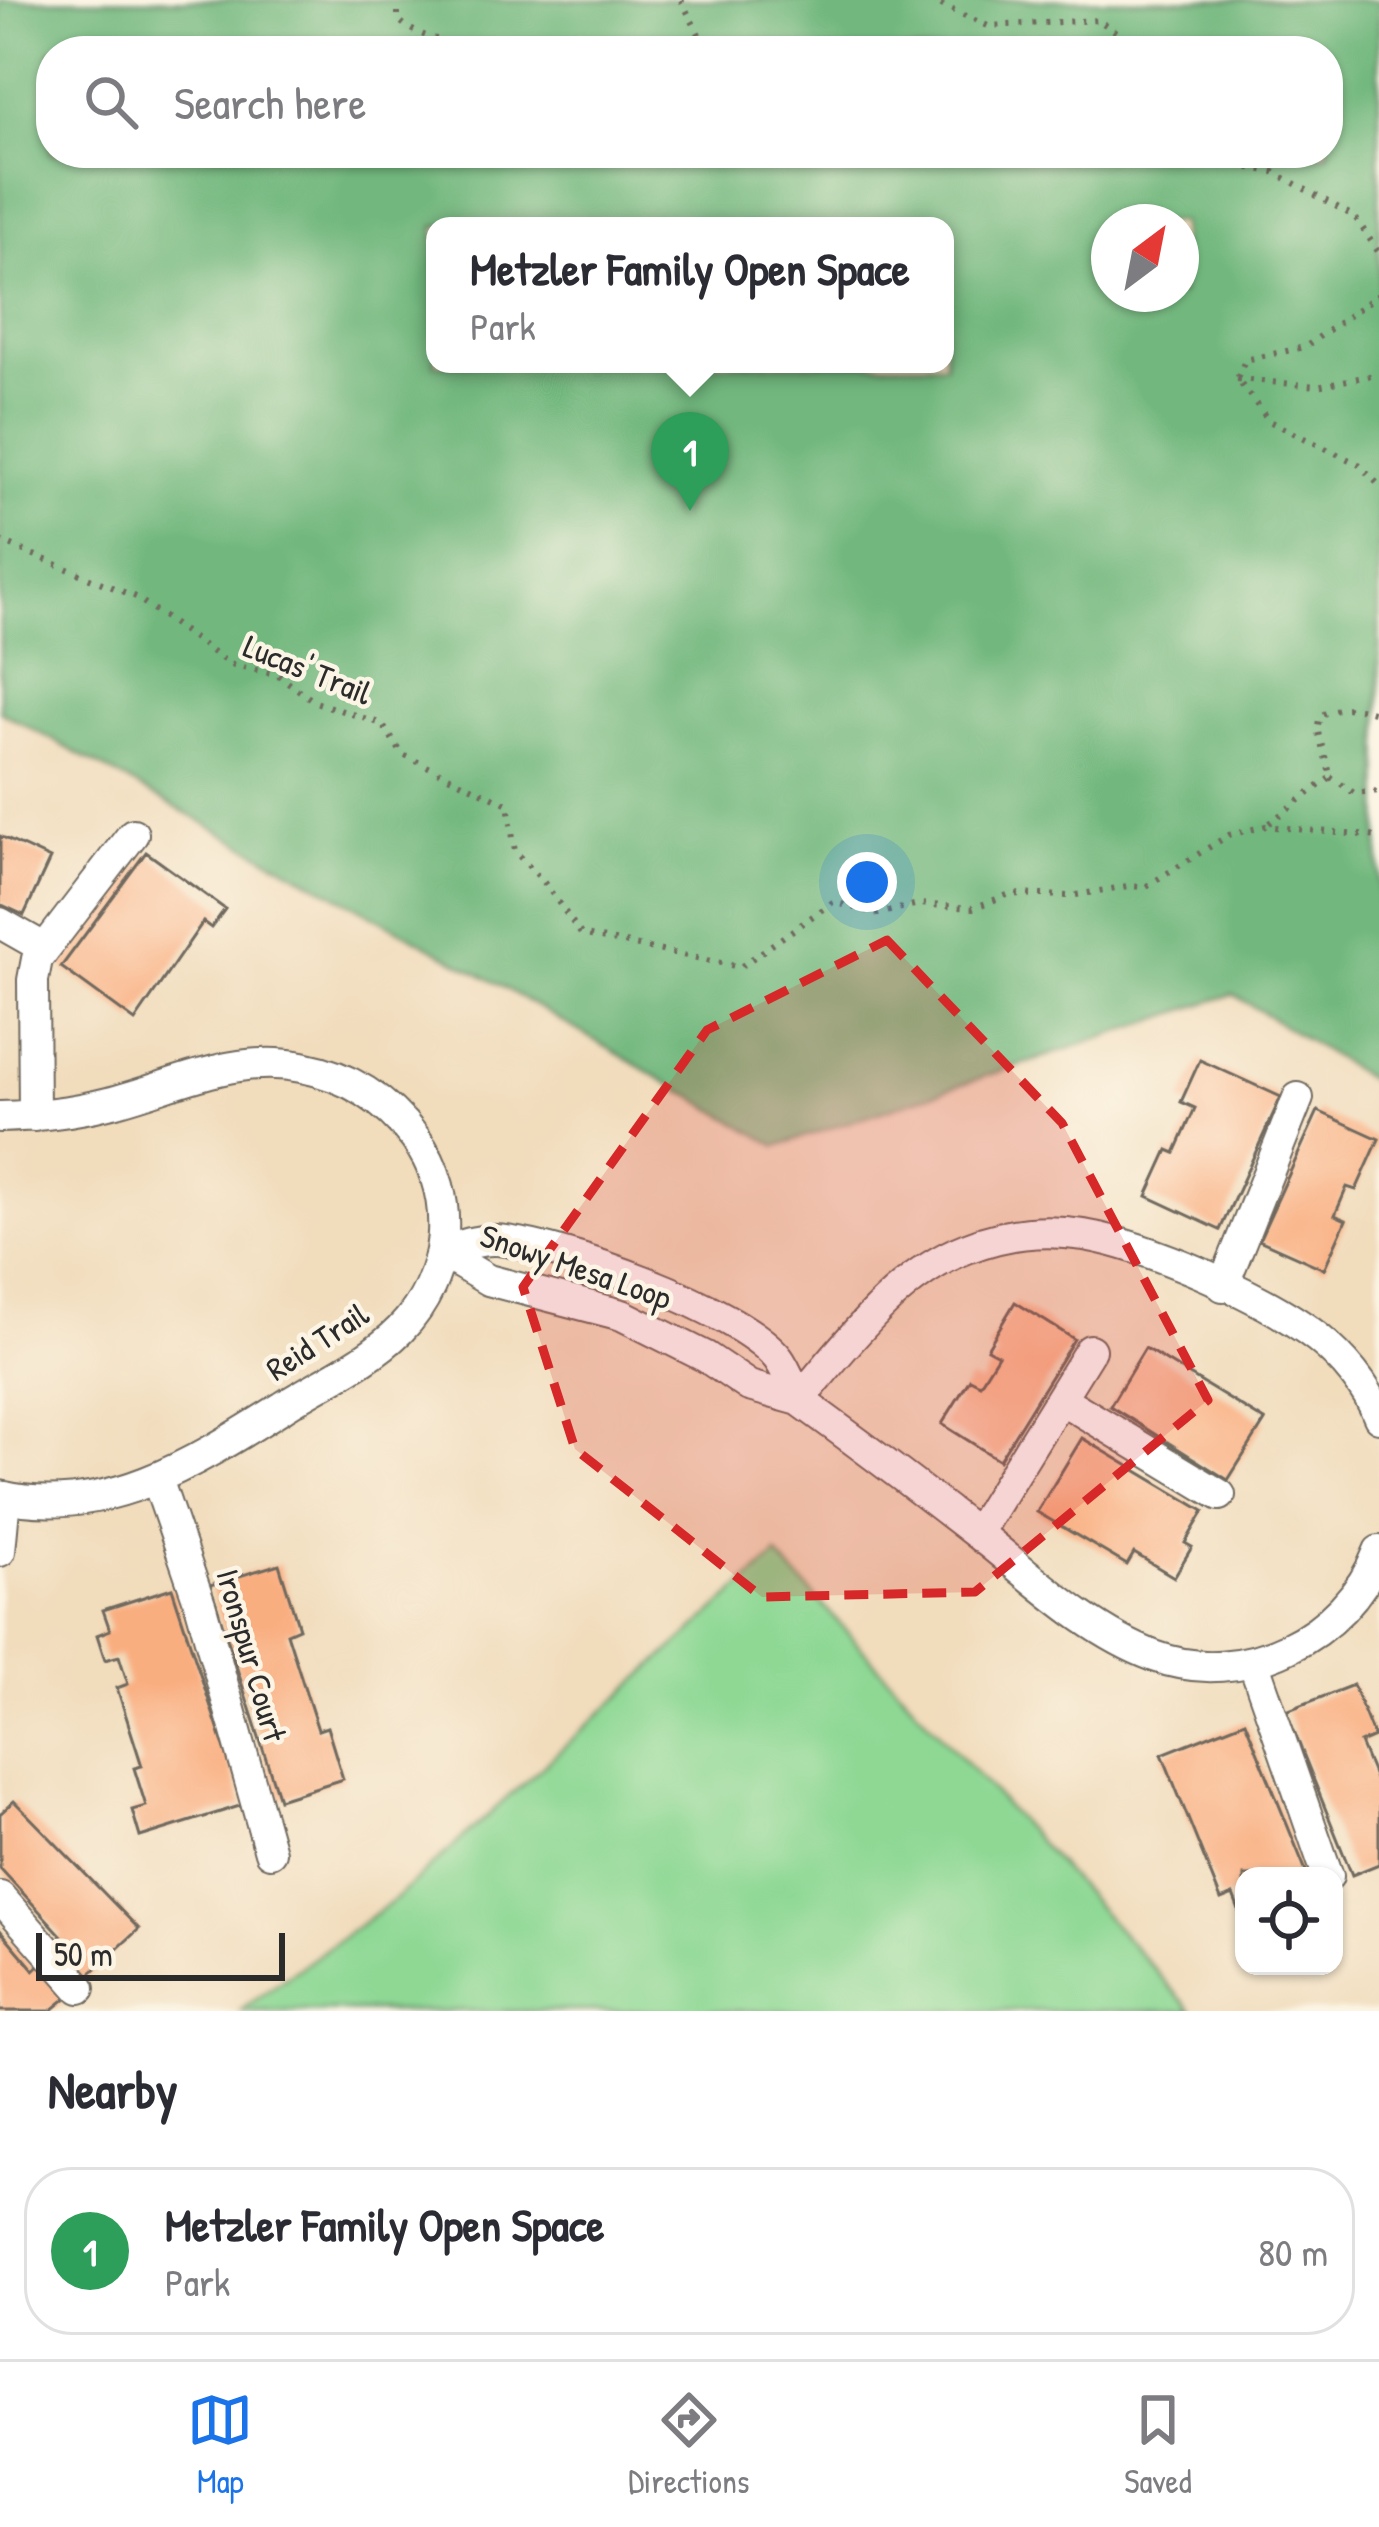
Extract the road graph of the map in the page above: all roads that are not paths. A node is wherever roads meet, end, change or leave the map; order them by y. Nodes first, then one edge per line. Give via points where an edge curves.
1 (133, 834) dead end
2 (0, 923) edge
3 (44, 948) junction
4 (1298, 1098) dead end
5 (34, 1116) junction
6 (0, 1118) edge
7 (441, 1252) junction
8 (1223, 1286) junction
9 (1090, 1350) dead end
10 (1061, 1399) junction
11 (799, 1400) junction
12 (1379, 1417) edge
13 (157, 1479) junction
14 (3, 1496) edge
15 (1220, 1496) dead end
16 (977, 1534) junction
17 (0, 1551) edge
18 (1379, 1551) edge
19 (1253, 1661) junction
20 (270, 1852) dead end
21 (1325, 1867) edge
22 (0, 1897) edge
23 (80, 1988) dead end

1 - 3 street
2 - 3 street
3 - 5 street via 33,973
4 - 8 street
5 - 6 street, Reid Trail
5 - 7 street, Reid Trail via 232,1066 280,1064 334,1076 392,1111 422,1148 440,1189
7 - 11 street, Snowy Mesa Loop via 488,1280 622,1315 749,1386
7 - 11 street, Snowy Mesa Loop via 496,1240 653,1285 773,1353
7 - 13 street, Reid Trail via 424,1297 389,1339
8 - 11 street via 1112,1241 1054,1233 994,1239 917,1275
8 - 12 street via 1320,1340
9 - 10 street
10 - 15 street
10 - 16 street
11 - 16 street, Snowy Mesa Loop
13 - 14 street, Reid Trail via 87,1499
13 - 20 street, Ironspur Court
14 - 17 street
16 - 19 street, Snowy Mesa Loop via 1134,1648 1197,1666
18 - 19 street, Snowy Mesa Loop via 1354,1595 1322,1628
19 - 21 street
22 - 23 street

